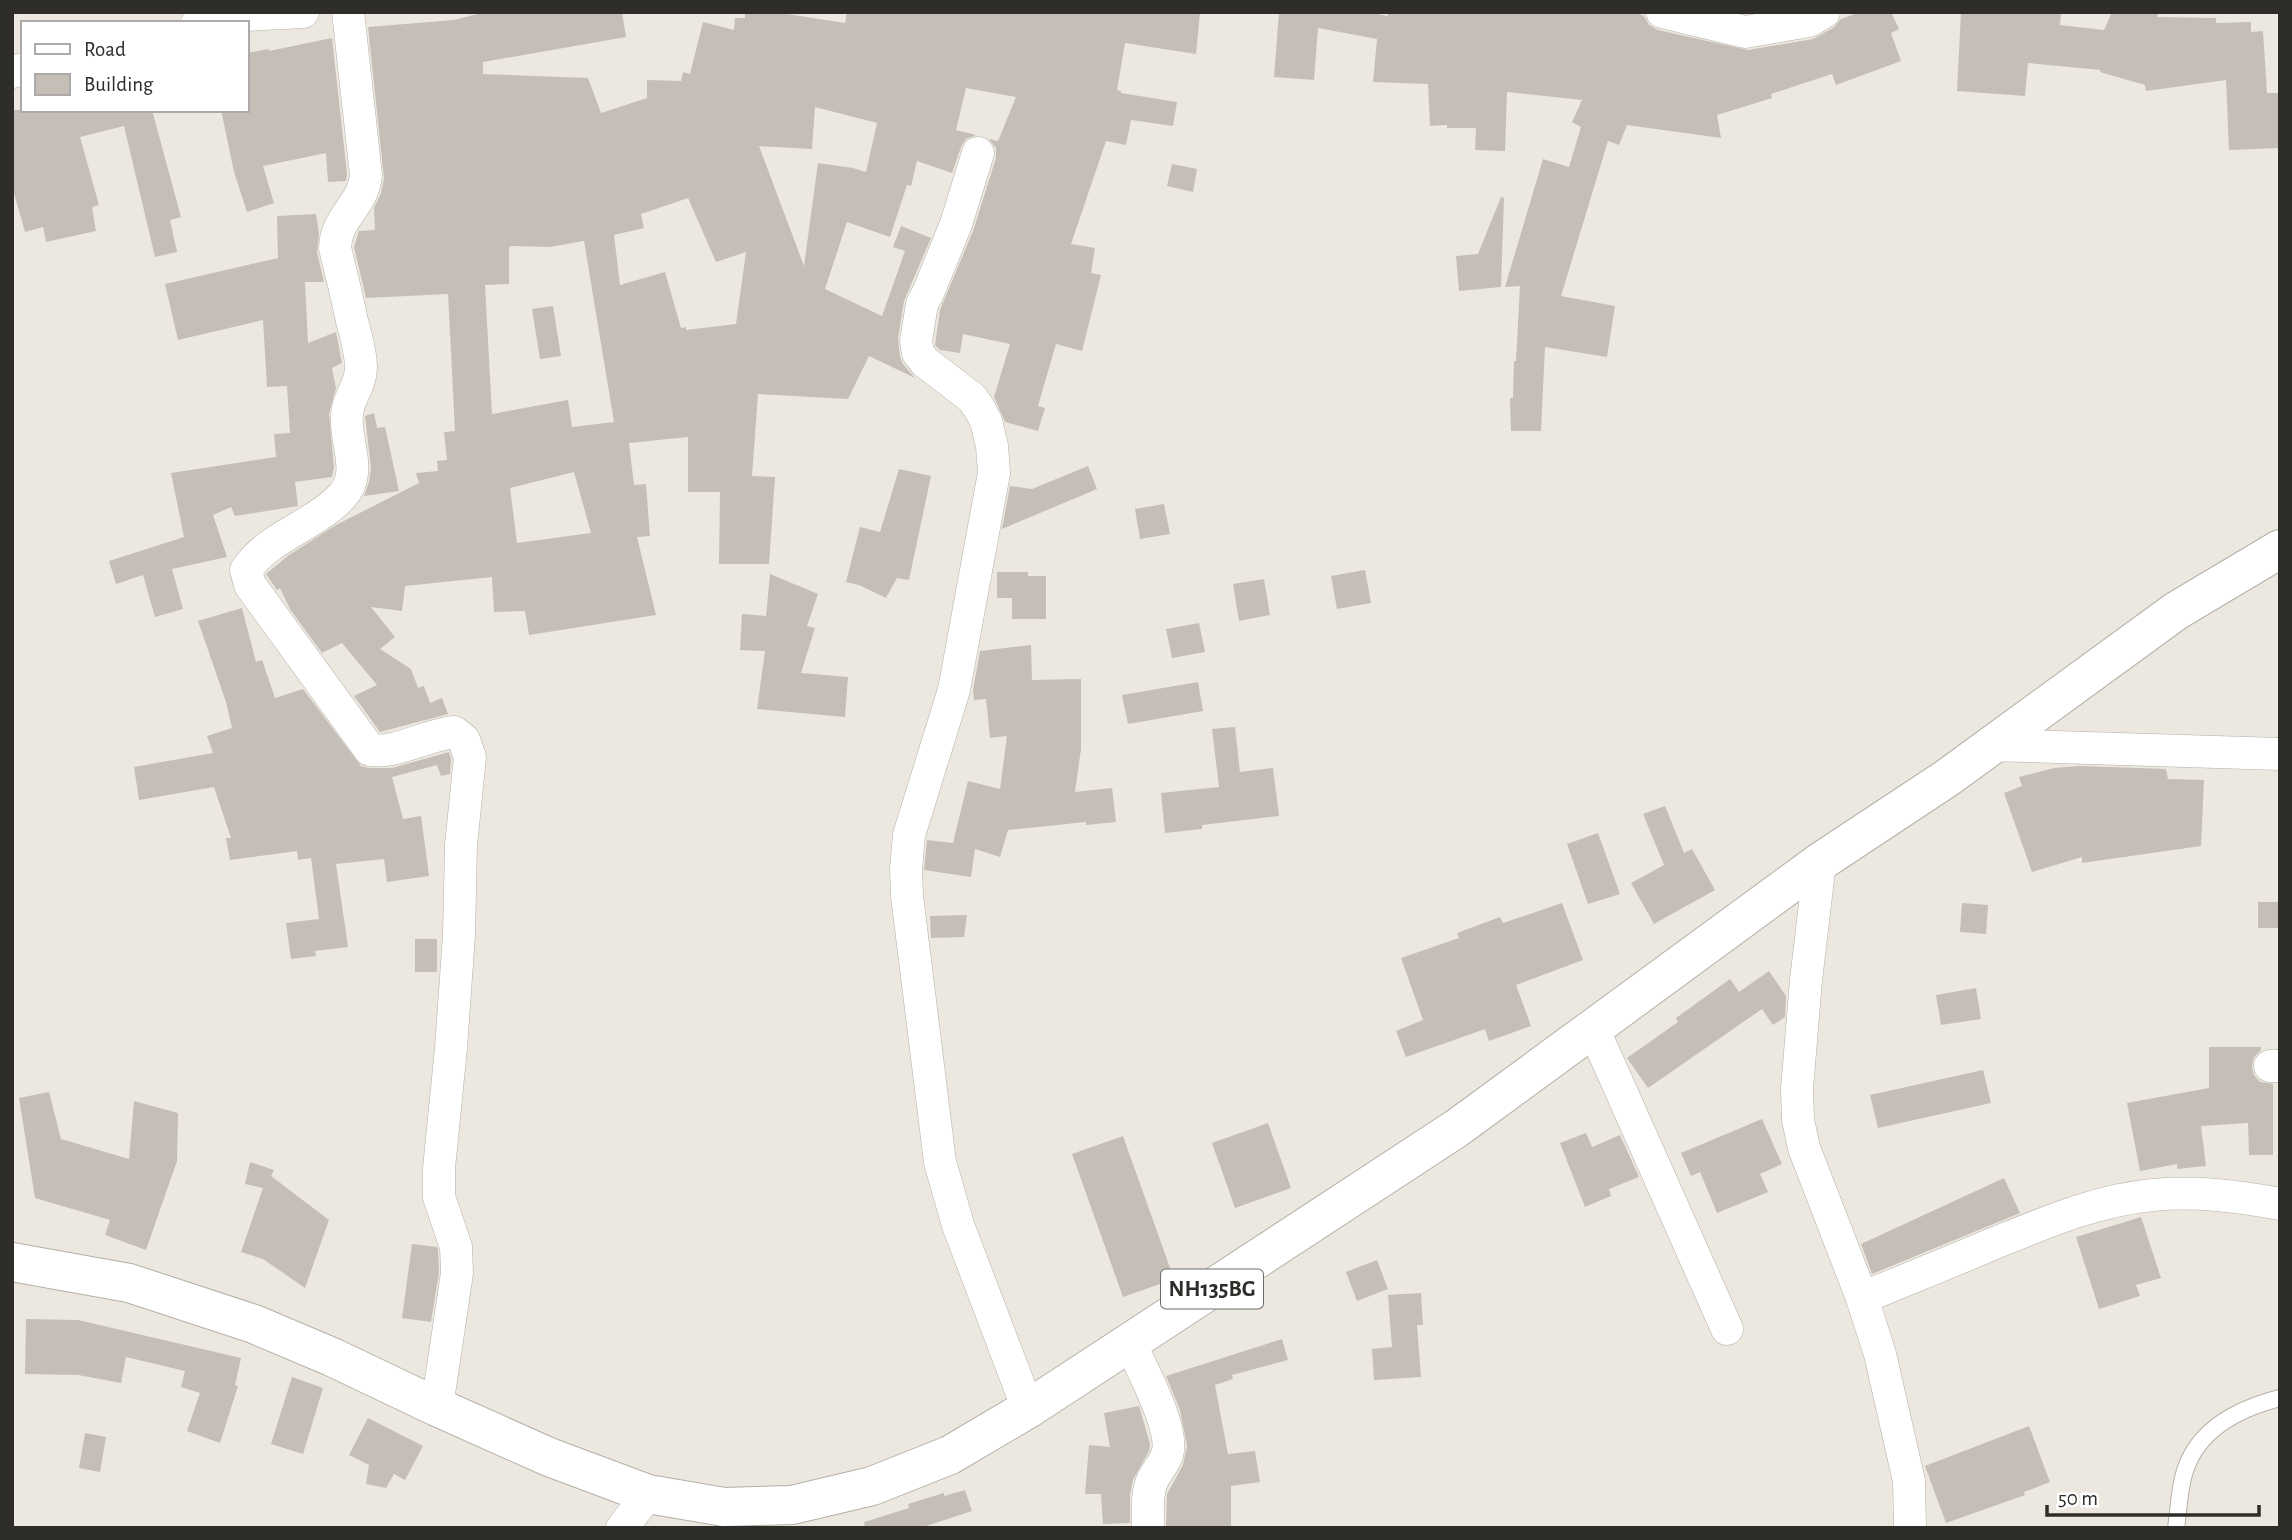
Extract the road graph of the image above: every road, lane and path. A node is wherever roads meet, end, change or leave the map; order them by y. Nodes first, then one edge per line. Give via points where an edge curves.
1 (303, 12) edge
2 (348, 12) edge
3 (1661, 12) edge
4 (1824, 12) edge
5 (205, 21) edge
6 (978, 153) dead end
7 (2280, 549) edge
8 (1992, 745) junction
9 (2280, 754) edge
10 (1820, 862) junction
11 (1593, 1028) junction
12 (2280, 1204) edge
13 (12, 1262) edge
14 (1863, 1298) junction
15 (1727, 1329) dead end
16 (1130, 1343) junction
17 (2280, 1398) edge
18 (437, 1407) junction
19 (1028, 1409) junction
20 (648, 1494) junction
21 (622, 1528) edge
22 (1148, 1528) edge
23 (1910, 1528) edge
24 (2176, 1528) edge

1 - 5 street
2 - 18 street via 366,175 365,190 336,234 335,248 361,370 347,413 353,469 350,486 340,499 264,550 246,570 250,585 370,750 382,752 454,732 464,740 470,757 461,845 452,1048 439,1168 439,1197 456,1247 457,1273
3 - 4 street via 1745,32 1809,20
6 - 19 street via 956,224 922,304 916,341 925,362 979,408 992,446 994,473 954,690 909,835 907,896 940,1162 958,1225
7 - 8 highway, NH135BG via 2176,611
8 - 9 street
8 - 10 highway, NH135BG
10 - 11 highway, NH135BG
10 - 14 street via 1798,1075 1798,1120 1804,1148
11 - 15 street
11 - 16 highway, NH135BG via 1457,1128
12 - 14 street via 2191,1193 2120,1200 2045,1223
13 - 18 highway, NH135BG via 129,1283 254,1324
14 - 23 street via 1909,1481
16 - 19 highway, NH135BG
16 - 22 street via 1169,1434 1167,1454 1149,1494
17 - 24 lane via 2211,1429 2196,1447 2185,1469
18 - 20 highway, NH135BG via 549,1457
19 - 20 highway, NH135BG via 950,1455 872,1486 792,1505 724,1507
20 - 21 street

